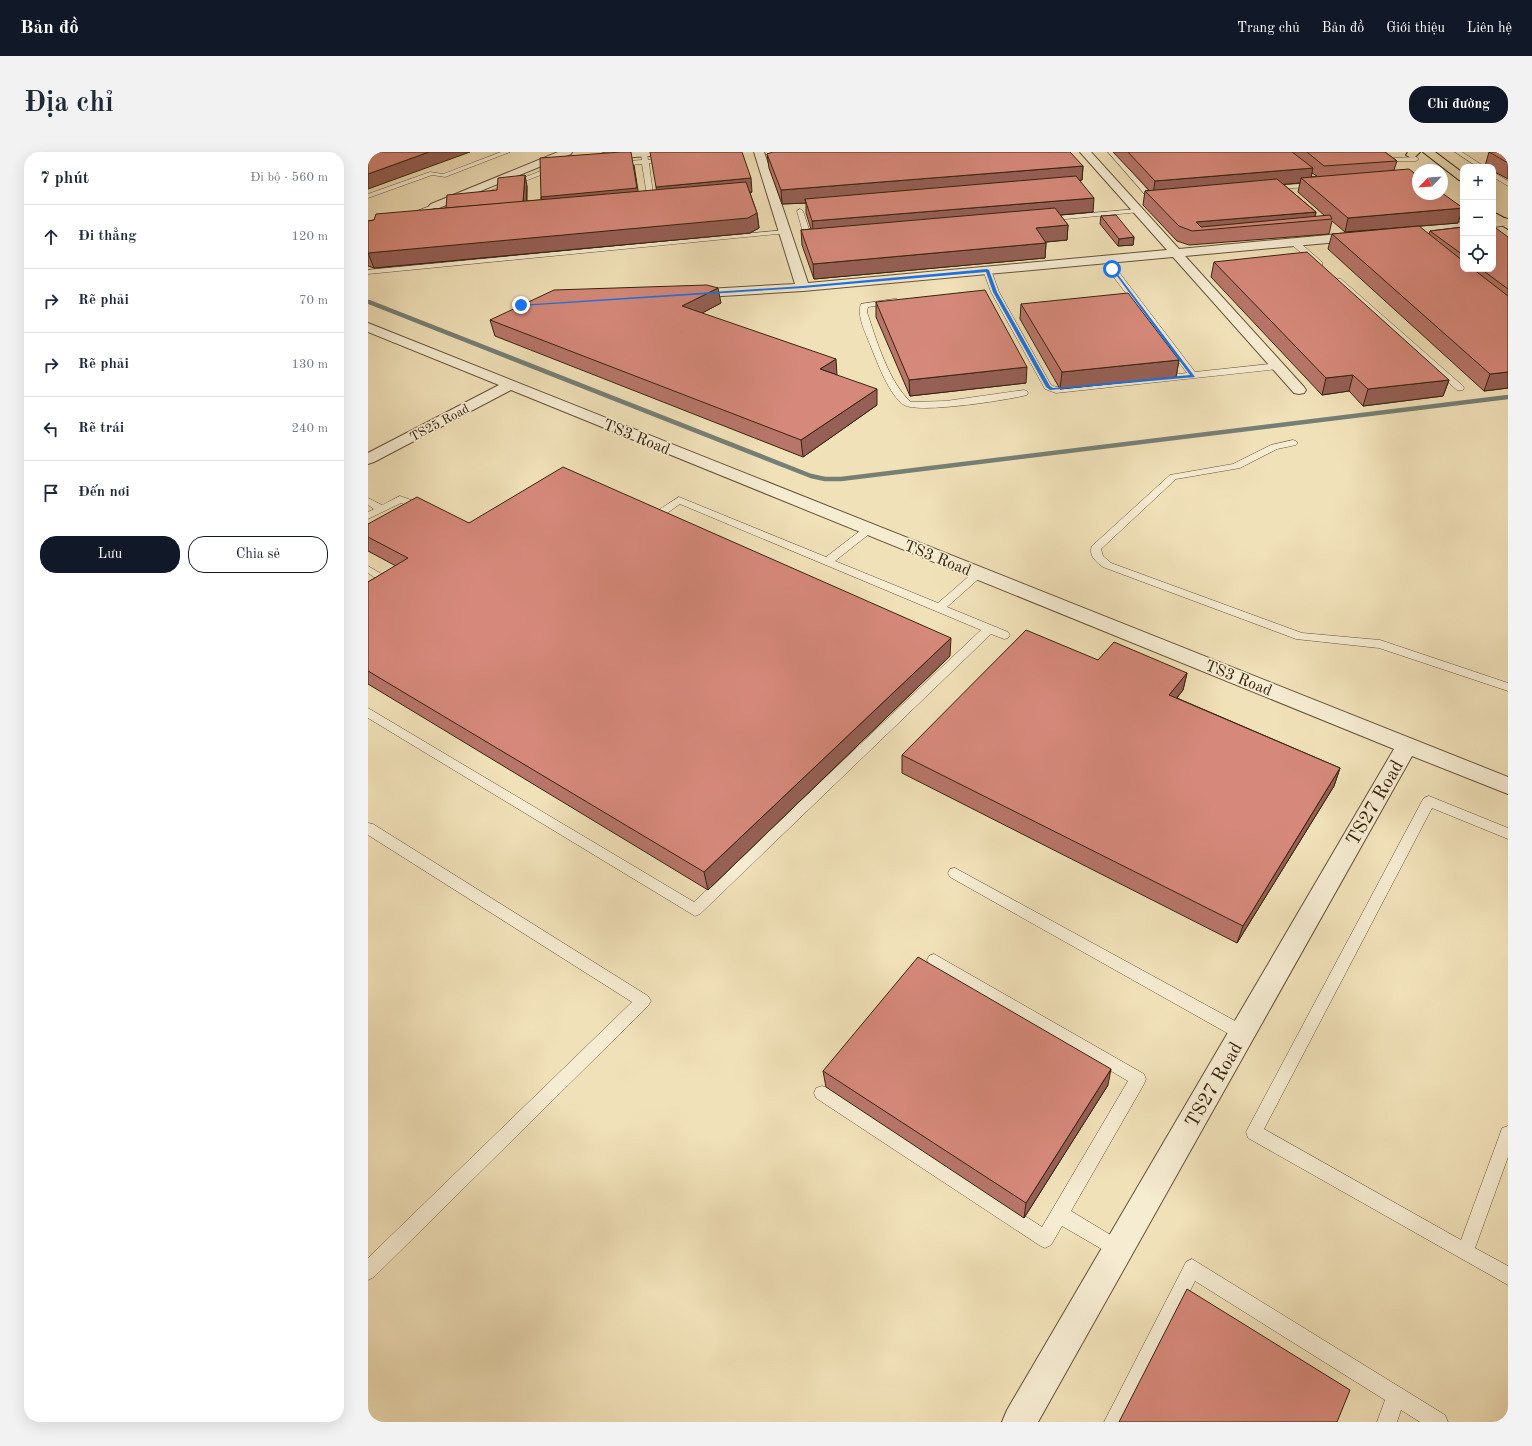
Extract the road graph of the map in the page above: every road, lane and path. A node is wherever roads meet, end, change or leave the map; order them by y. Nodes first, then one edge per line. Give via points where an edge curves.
1 (507, 152) edge
2 (666, 152) edge
3 (759, 152) edge
4 (1085, 152) edge
5 (1111, 152) edge
6 (1428, 152) edge
7 (1458, 152) edge
8 (1412, 154) edge
9 (596, 157) edge
10 (644, 158) junction
11 (676, 159) edge
12 (569, 160) edge
13 (1393, 160) edge
14 (1423, 164) edge
15 (1477, 164) edge
16 (606, 165) edge
17 (1460, 176) edge
18 (1496, 176) edge
19 (1315, 180) edge
20 (1508, 184) edge
21 (1259, 189) edge
22 (368, 196) edge
23 (1167, 196) edge
24 (474, 198) edge
25 (651, 202) edge
26 (435, 206) joint
27 (800, 211) dead end
28 (1138, 211) junction
29 (398, 219) edge
30 (1036, 220) edge
31 (1460, 226) edge
32 (785, 232) junction
33 (1386, 234) edge
34 (1371, 235) edge
35 (825, 239) edge
36 (1294, 242) junction
37 (1176, 253) junction
38 (1112, 269) dead end
39 (987, 270) junction
40 (368, 272) edge
41 (803, 287) junction
42 (678, 295) edge
43 (900, 300) edge
44 (368, 327) edge
45 (1278, 366) junction
46 (1193, 376) junction
47 (510, 385) junction
48 (1460, 388) dead end
49 (1299, 390) dead end
50 (1024, 393) dead end
51 (1293, 443) dead end
52 (368, 459) edge
53 (368, 501) edge
54 (382, 508) junction
55 (642, 510) edge
56 (434, 512) edge
57 (368, 516) edge
58 (869, 529) junction
59 (826, 562) junction
60 (368, 569) edge
61 (979, 573) junction
62 (368, 589) edge
63 (939, 608) junction
64 (989, 629) junction
65 (1004, 635) dead end
66 (1508, 687) edge
67 (368, 712) edge
68 (1407, 745) junction
69 (1508, 786) edge
70 (368, 828) edge
71 (1508, 834) edge
72 (955, 873) dead end
73 (934, 960) dead end
74 (1242, 1033) junction
75 (822, 1093) dead end
76 (1508, 1134) edge
77 (1059, 1214) junction
78 (1118, 1249) junction
79 (1465, 1252) junction
80 (368, 1271) edge
81 (1508, 1276) edge
82 (1396, 1396) junction
83 (1019, 1422) edge
84 (1114, 1422) edge
85 (1386, 1422) edge
86 (1438, 1422) edge

1 - 22 lane via 443,176 432,173
2 - 10 street
3 - 32 street
4 - 28 street
5 - 23 lane via 1151,198
6 - 17 main road
7 - 15 lane
8 - 13 lane
8 - 14 main road
9 - 10 street
10 - 11 lane
10 - 16 lane
10 - 25 lane
12 - 24 lane
12 - 26 street via 550,159
18 - 20 lane
19 - 21 lane via 1321,184
26 - 29 lane
27 - 35 lane via 809,240
28 - 30 lane
28 - 37 street
31 - 33 street
32 - 40 lane
32 - 41 street
34 - 36 street
36 - 37 street
36 - 48 lane
37 - 39 street
37 - 45 street
38 - 46 lane
39 - 41 street
39 - 46 lane via 991,292 1052,390
41 - 42 street
43 - 50 lane via 876,302 864,306 863,312 887,376 908,404 925,406
44 - 47 street, TS3 Road
45 - 46 lane
45 - 49 street
47 - 52 street, TS25 Road
47 - 58 street, TS3 Road
51 - 66 lane via 1276,446 1244,464 1173,477 1096,548 1098,559 1107,565 1300,636 1380,644
53 - 54 lane
54 - 56 lane via 400,499
54 - 57 lane
55 - 59 lane via 656,516 679,500
58 - 59 lane
58 - 61 street, TS3 Road
59 - 63 lane
60 - 62 lane via 385,579
61 - 63 lane
61 - 68 street, TS3 Road
63 - 64 lane
64 - 65 lane
64 - 67 lane via 695,910
68 - 69 street, TS3 Road
68 - 74 street, TS27 Road
70 - 80 lane via 643,1001
71 - 79 lane via 1429,802 1254,1132
72 - 74 lane
73 - 77 lane via 1138,1079
74 - 78 street, TS27 Road
75 - 77 lane via 1045,1239
76 - 79 lane
77 - 78 lane
78 - 83 street, TS27 Road
79 - 81 lane
82 - 84 lane via 1192,1268
82 - 85 lane
82 - 86 lane

